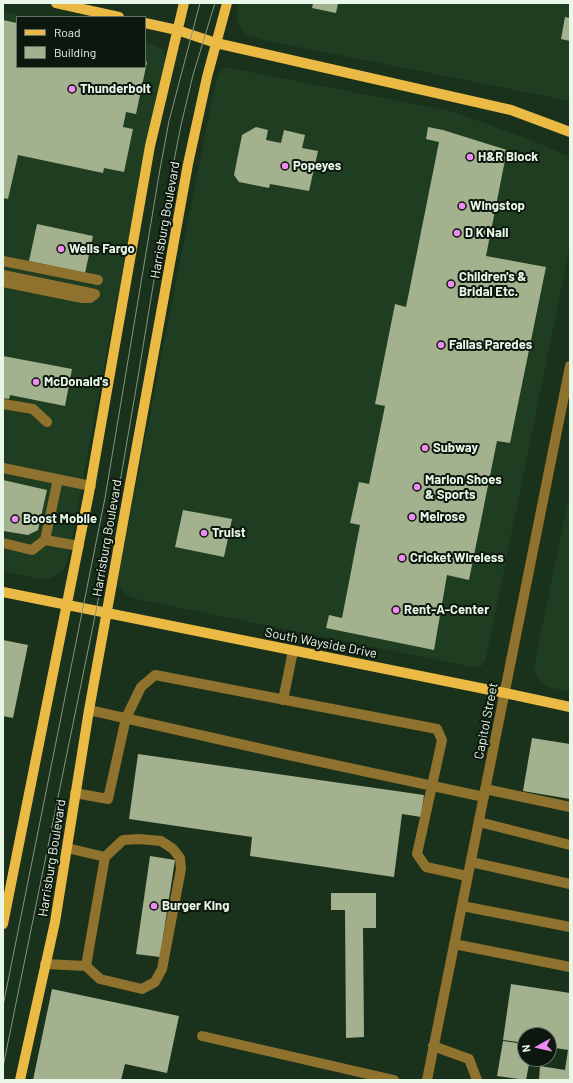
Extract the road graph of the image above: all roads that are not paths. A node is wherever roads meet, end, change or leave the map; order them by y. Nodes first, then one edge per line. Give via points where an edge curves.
1 (56, 3) edge
2 (184, 3) edge
3 (227, 3) edge
4 (114, 16) edge
5 (146, 23) edge
6 (177, 30) junction
7 (216, 43) junction
8 (570, 132) edge
9 (3, 261) edge
10 (3, 268) edge
11 (3, 275) edge
12 (3, 282) edge
13 (96, 286) junction
14 (570, 366) edge
15 (3, 404) edge
16 (47, 422) dead end
17 (3, 468) edge
18 (58, 479) junction
19 (91, 486) junction
20 (45, 540) junction
21 (3, 544) edge
22 (79, 546) junction
23 (3, 592) edge
24 (67, 606) junction
25 (107, 614) junction
26 (293, 651) junction
27 (505, 693) junction
28 (283, 700) junction
29 (570, 707) edge
30 (90, 710) junction
31 (126, 718) junction
32 (432, 786) junction
33 (75, 793) junction
34 (484, 793) junction
35 (570, 807) edge
36 (478, 822) junction
37 (570, 845) edge
38 (67, 848) junction
39 (105, 857) junction
40 (470, 862) junction
41 (468, 876) junction
42 (570, 884) edge
43 (462, 906) junction
44 (3, 924) edge
45 (570, 927) edge
46 (454, 944) junction
47 (45, 964) junction
48 (86, 966) junction
49 (570, 967) edge
50 (202, 1036) dead end
51 (433, 1046) junction
52 (20, 1080) edge
53 (394, 1080) edge
54 (427, 1080) edge
55 (477, 1080) edge

1 - 4 main road
2 - 6 main road, Harrisburg Boulevard
3 - 7 main road, Harrisburg Boulevard
5 - 6 main road
6 - 7 main road
6 - 19 main road, Harrisburg Boulevard via 150,146
7 - 8 main road via 511,110
7 - 25 main road, Harrisburg Boulevard via 188,164
9 - 13 street
10 - 13 street
11 - 13 street
12 - 13 street via 82,298 90,298
14 - 27 street, Capitol Street
15 - 16 street via 33,410
17 - 18 street
18 - 19 street
18 - 20 street
19 - 22 main road, Harrisburg Boulevard
20 - 21 street via 32,550
20 - 22 street
22 - 24 main road, Harrisburg Boulevard
23 - 24 main road, South Wayside Drive
24 - 25 main road, South Wayside Drive
24 - 44 main road, Harrisburg Boulevard
25 - 26 main road, South Wayside Drive
25 - 30 main road, Harrisburg Boulevard
26 - 27 main road, South Wayside Drive
26 - 28 street
27 - 29 main road, South Wayside Drive
27 - 34 street, Capitol Street
28 - 31 street via 155,675 141,687
28 - 32 street via 437,729 442,740
30 - 31 street
30 - 33 main road, Harrisburg Boulevard
31 - 32 street
31 - 33 street via 108,799
32 - 34 street
32 - 41 street via 417,854 426,867
33 - 38 main road, Harrisburg Boulevard
34 - 35 street
34 - 36 street, Capitol Street
36 - 37 street
36 - 40 street, Capitol Street
38 - 39 street
38 - 47 main road, Harrisburg Boulevard
39 - 48 street
39 - 48 street via 123,840 161,841 173,849 180,858 181,870 162,969 155,982 142,989 100,979
40 - 41 street, Capitol Street
40 - 42 street
41 - 43 street, Capitol Street
43 - 45 street
43 - 46 street, Capitol Street
46 - 49 street
46 - 51 street, Capitol Street
47 - 48 street
47 - 52 main road, Harrisburg Boulevard
50 - 53 street
51 - 54 street, Capitol Street
51 - 55 street via 469,1058

